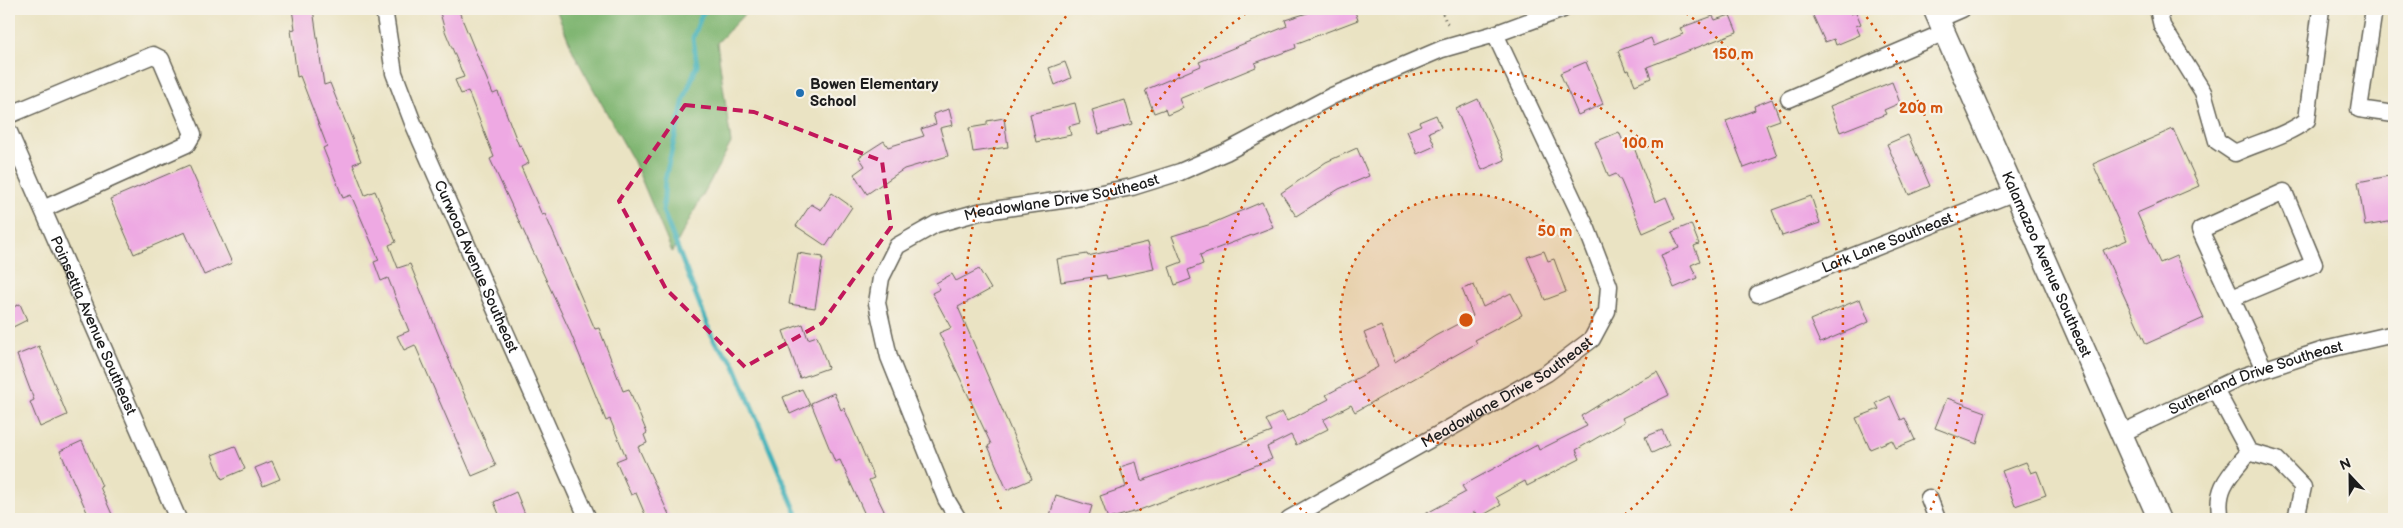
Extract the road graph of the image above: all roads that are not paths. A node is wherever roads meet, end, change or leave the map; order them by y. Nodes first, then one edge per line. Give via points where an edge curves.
1 (384, 9) edge
2 (1563, 9) edge
3 (1962, 9) edge
4 (2158, 9) edge
5 (2321, 9) edge
6 (2374, 9) edge
7 (1939, 20) edge
8 (1495, 34) junction
9 (1789, 99) dead end
10 (2394, 114) edge
11 (9, 115) edge
12 (9, 132) edge
13 (2015, 192) junction
14 (43, 209) junction
15 (1758, 294) dead end
16 (2232, 298) junction
17 (2394, 334) edge
18 (2264, 369) junction
19 (2215, 388) junction
20 (2122, 433) junction
21 (2249, 452) junction
22 (1929, 498) dead end
23 (178, 519) edge
24 (588, 519) edge
25 (958, 519) edge
26 (1290, 519) edge
27 (1937, 519) edge
28 (2159, 519) edge
29 (2221, 519) edge
30 (2296, 519) edge

1 - 24 street, Curwood Avenue Southeast via 394,73 413,123
2 - 8 street, Meadowlane Drive Southeast
3 - 7 street
4 - 5 street via 2162,26 2203,92 2217,141 2235,153 2294,131 2307,120
6 - 10 street via 2358,109
7 - 9 street
7 - 13 main road, Kalamazoo Avenue Southeast
8 - 25 street, Meadowlane Drive Southeast via 1442,49 1351,88 1180,172 1132,187 979,212 936,224 897,246 881,278 877,303 883,330 892,366 946,499
8 - 26 street, Meadowlane Drive Southeast via 1587,229 1609,286 1607,311 1592,338 1547,373
11 - 14 street via 153,55 161,59 193,134 187,144
12 - 14 street, Poinsettia Avenue Southeast
13 - 15 street, Lark Lane Southeast
13 - 20 main road, Kalamazoo Avenue Southeast
14 - 23 street, Poinsettia Avenue Southeast
16 - 16 street via 2200,230 2284,192 2314,264
16 - 18 street
17 - 18 street, Sutherland Drive Southeast via 2324,350
18 - 19 street, Sutherland Drive Southeast
19 - 20 street, Sutherland Drive Southeast
19 - 21 street
20 - 28 main road, Kalamazoo Avenue Southeast
21 - 29 street via 2224,481 2218,504
21 - 30 street via 2277,460 2303,487
22 - 27 street

